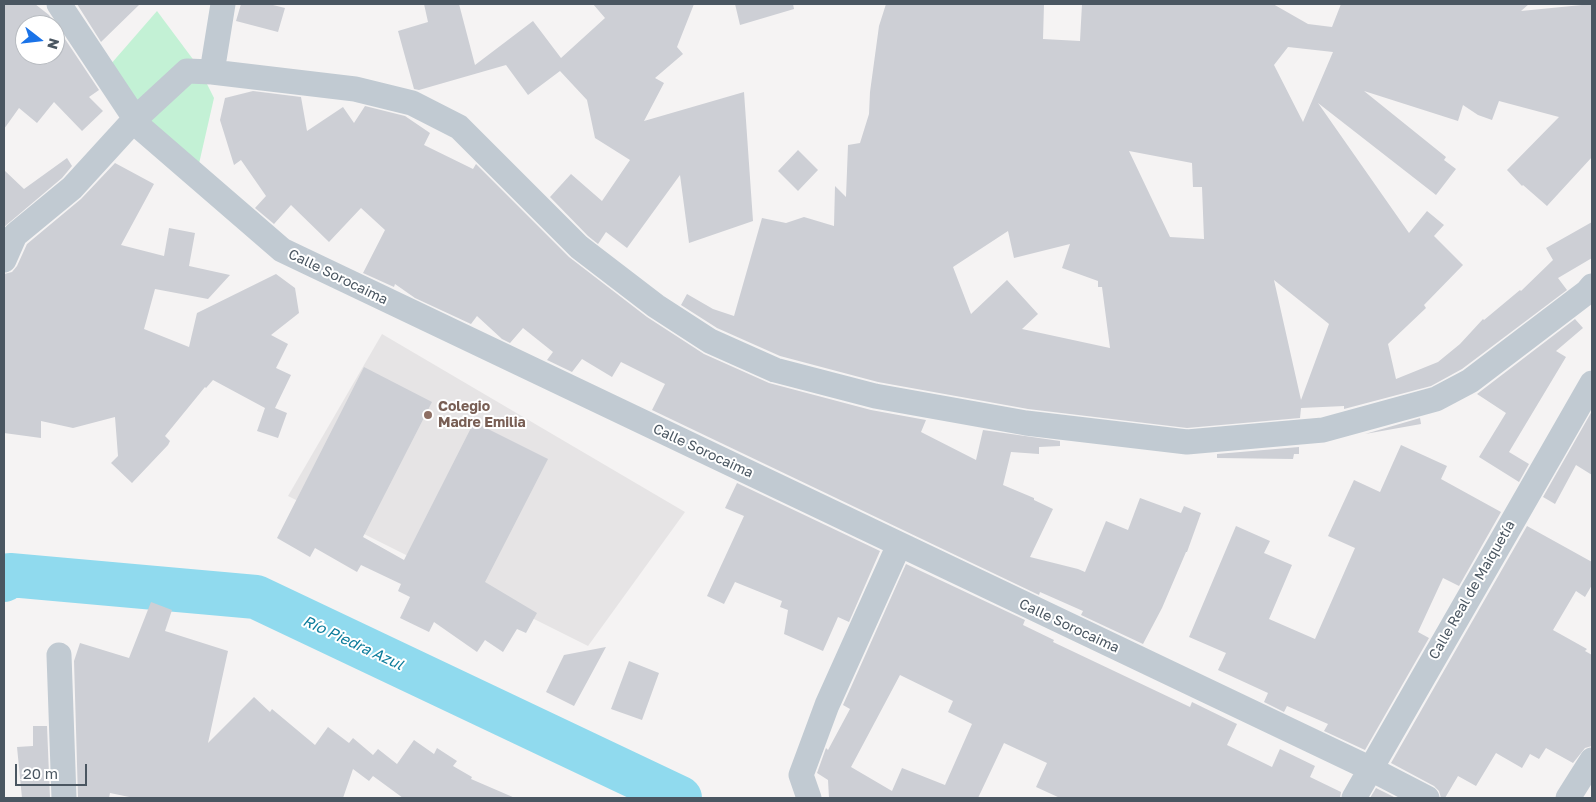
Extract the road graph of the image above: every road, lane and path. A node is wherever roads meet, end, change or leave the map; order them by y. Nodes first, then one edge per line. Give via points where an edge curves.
1 (59, 4) edge
2 (223, 4) edge
3 (212, 72) junction
4 (135, 119) junction
5 (4, 260) edge
6 (1592, 286) edge
7 (1592, 383) edge
8 (899, 545) junction
9 (59, 655) dead end
10 (1592, 760) edge
11 (1370, 768) junction
12 (64, 798) edge
13 (809, 798) edge
14 (1354, 798) edge
15 (1427, 798) edge
16 (1568, 798) edge

1 - 4 street, Calle Sorocaima
2 - 3 street
3 - 4 street via 187,71
3 - 6 street via 355,88 412,103 459,127 579,247 656,306 710,342 774,370 875,396 1026,423 1187,442 1324,430 1436,399 1470,381
4 - 5 street via 72,188 15,236
4 - 8 street, Calle Sorocaima via 142,129 282,250
7 - 11 street, Calle Real de Maiquetía
8 - 11 street, Calle Sorocaima
8 - 13 street via 827,705 800,774
9 - 12 street
10 - 16 street
11 - 14 street, Calle Real de Maiquetía
11 - 15 street, Calle Sorocaima

